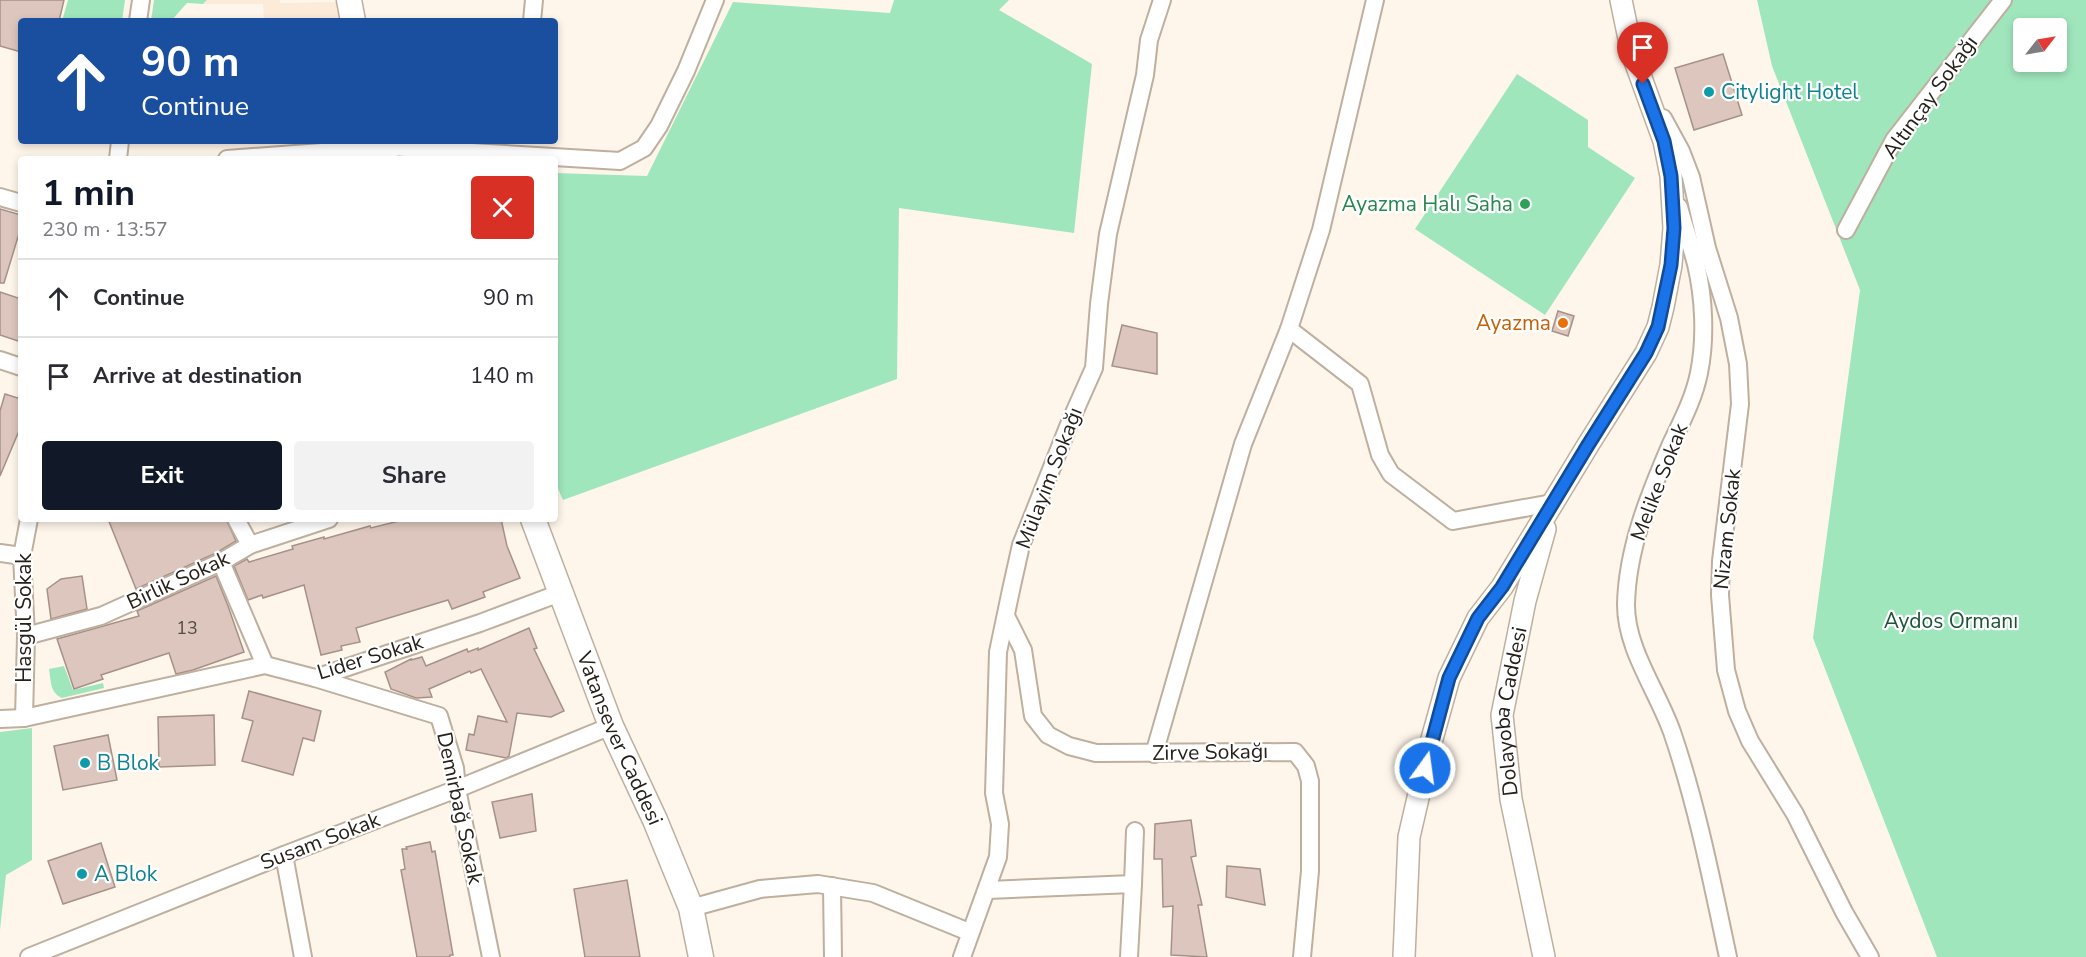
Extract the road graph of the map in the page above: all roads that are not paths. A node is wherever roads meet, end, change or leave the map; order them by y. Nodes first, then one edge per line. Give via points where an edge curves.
1 (141, 0) edge
2 (349, 0) edge
3 (534, 0) edge
4 (715, 0) edge
5 (1162, 0) edge
6 (1375, 0) edge
7 (1621, 0) edge
8 (2003, 0) edge
9 (138, 18) edge
10 (352, 18) edge
11 (532, 18) edge
12 (1643, 84) junction
13 (515, 147) edge
14 (383, 149) edge
15 (280, 156) edge
16 (1671, 176) junction
17 (0, 197) edge
18 (18, 202) edge
19 (1846, 230) dead end
20 (1289, 329) junction
21 (0, 360) edge
22 (18, 366) edge
23 (1552, 503) junction
24 (28, 522) edge
25 (238, 522) edge
26 (320, 522) edge
27 (534, 522) edge
28 (250, 546) junction
29 (0, 554) edge
30 (22, 556) junction
31 (221, 562) junction
32 (560, 593) junction
33 (1005, 616) junction
34 (26, 636) junction
35 (265, 664) junction
36 (315, 678) junction
37 (24, 718) junction
38 (0, 719) edge
39 (611, 726) junction
40 (1154, 754) junction
41 (457, 789) junction
42 (1135, 831) dead end
43 (284, 855) junction
44 (1133, 884) junction
45 (832, 886) junction
46 (988, 890) junction
47 (691, 908) junction
48 (969, 932) junction
49 (29, 957) edge
50 (303, 957) edge
51 (491, 957) edge
52 (701, 957) edge
53 (833, 957) edge
54 (962, 957) edge
55 (1129, 957) edge
56 (1302, 957) edge
57 (1404, 957) edge
58 (1544, 957) edge
59 (1728, 957) edge
60 (1870, 957) edge

1 - 9 street
2 - 10 main road
3 - 11 street
4 - 13 street via 668,108 644,148 620,161
5 - 33 street, Mülayim Sokağı via 1149,40 1108,234 1094,368 1021,545
6 - 20 street via 1321,230
7 - 12 street
8 - 19 street, Altınçay Sokağı via 1894,140
12 - 16 street via 1664,141
12 - 60 street, Nizam Sokak via 1681,151 1691,177 1738,364 1740,405 1720,595 1726,670 1734,701 1750,741 1795,814
13 - 14 street
14 - 15 street
16 - 23 street via 1672,256 1658,327 1646,353
16 - 59 street, Melike Sokak via 1696,264 1703,343 1691,400 1652,490 1636,539 1627,578 1627,620 1636,654 1656,693 1682,765
17 - 18 street
20 - 23 street via 1360,384 1380,455 1391,474 1453,521
20 - 40 street via 1243,444
21 - 22 street
23 - 57 street via 1502,587 1478,618 1449,678 1409,837
23 - 58 street, Dolayoba Caddesi via 1525,601 1502,715 1512,800
24 - 30 street, Hasgül Sokak
25 - 28 street
26 - 28 street, Birlik Sokak
27 - 32 main road, Vatansever Caddesi
28 - 31 street, Birlik Sokak
29 - 30 street
30 - 34 street, Hasgül Sokak
31 - 34 street, Birlik Sokak via 101,616
31 - 35 street
32 - 36 street, Lider Sokak
32 - 39 main road, Vatansever Caddesi
33 - 40 street, Zirve Sokağı via 1023,650 1033,716 1048,735 1096,753
33 - 46 street, Mülayim Sokağı via 998,652 994,793 1000,824 998,857
34 - 37 street, Hasgül Sokak
35 - 36 street, Lider Sokak
35 - 37 street, Lider Sokak
36 - 41 street, Demirbağ Sokak via 439,716 455,768
37 - 38 street, Lider Sokak
39 - 41 street, Susam Sokak
39 - 47 main road, Vatansever Caddesi
40 - 56 street, Zirve Sokağı via 1284,751 1295,752 1306,766 1310,781 1310,872
41 - 43 street, Susam Sokak
41 - 51 street, Demirbağ Sokak
42 - 44 street
43 - 49 street, Susam Sokak
43 - 50 street
44 - 46 street
44 - 55 street
45 - 47 street via 760,889
45 - 48 street via 873,893
45 - 53 street
46 - 48 street, Mülayim Sokağı
47 - 52 main road, Vatansever Caddesi
48 - 54 street, Mülayim Sokağı

